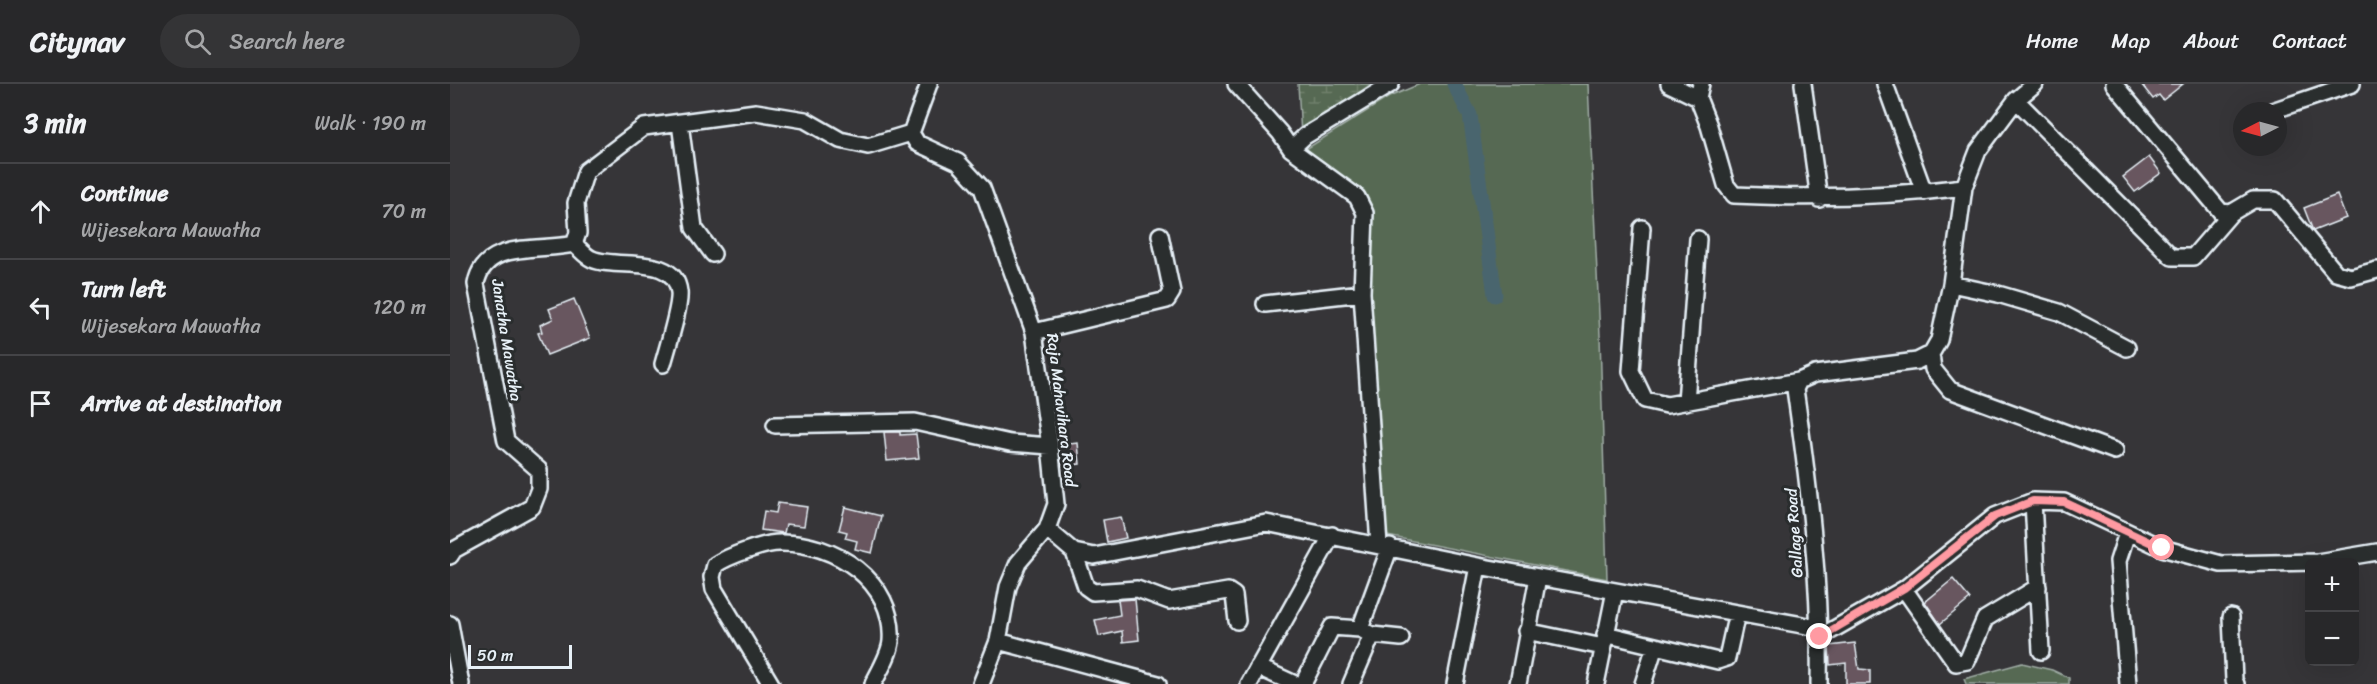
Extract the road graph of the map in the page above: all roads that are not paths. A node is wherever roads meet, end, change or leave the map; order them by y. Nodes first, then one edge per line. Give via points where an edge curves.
1 (929, 84) edge
2 (1236, 84) edge
3 (1391, 84) edge
4 (1669, 84) edge
5 (1803, 84) edge
6 (1885, 84) edge
7 (2035, 84) edge
8 (2114, 84) edge
9 (2352, 84) edge
10 (1700, 91) edge
11 (2016, 100) junction
12 (2287, 106) edge
13 (680, 123) junction
14 (911, 133) junction
15 (1291, 149) junction
16 (1964, 187) junction
17 (1924, 192) junction
18 (1819, 199) junction
19 (2231, 213) junction
20 (1642, 228) dead end
21 (1160, 235) dead end
22 (1698, 239) dead end
23 (574, 244) junction
24 (713, 254) dead end
25 (2377, 270) edge
26 (1951, 284) junction
27 (1362, 293) junction
28 (1265, 304) dead end
29 (1034, 332) junction
30 (2127, 348) dead end
31 (1931, 354) junction
32 (663, 364) dead end
33 (1798, 381) junction
34 (1686, 402) junction
35 (775, 425) dead end
36 (1050, 446) junction
37 (2115, 451) dead end
38 (2033, 501) junction
39 (1047, 529) junction
40 (2127, 533) junction
41 (1332, 535) junction
42 (1385, 546) junction
43 (1074, 552) junction
44 (2377, 552) edge
45 (450, 556) edge
46 (1478, 566) junction
47 (1538, 577) junction
48 (2038, 587) junction
49 (1904, 588) junction
50 (1615, 591) junction
51 (1737, 613) junction
52 (2231, 617) dead end
53 (1237, 621) dead end
54 (450, 624) edge
55 (1526, 631) junction
56 (1366, 632) junction
57 (1820, 632) junction
58 (1401, 638) dead end
59 (998, 641) junction
60 (1604, 641) junction
61 (1655, 646) junction
62 (2041, 651) dead end
63 (1258, 667) junction
64 (461, 684) edge
65 (771, 684) edge
66 (873, 684) edge
67 (981, 684) edge
68 (1158, 684) edge
69 (1249, 684) edge
70 (1295, 684) edge
71 (1303, 684) edge
72 (1351, 684) edge
73 (1455, 684) edge
74 (1518, 684) edge
75 (1596, 684) edge
76 (1643, 684) edge
77 (1819, 684) edge
78 (2128, 684) edge
79 (2236, 684) edge

1 - 14 street
2 - 15 street
3 - 15 street via 1305,136
4 - 10 street
5 - 18 street
6 - 17 street
7 - 11 street
8 - 19 street via 2211,202 2221,212
9 - 12 street
10 - 18 street via 1726,184 1734,195
11 - 16 street via 1978,151
11 - 19 street via 2172,257 2193,257
13 - 14 street via 756,112 805,120 840,140 868,147
13 - 23 street via 644,127 586,171 576,203 579,233
13 - 24 street via 694,228
14 - 29 street, Raja Mahavihara Road via 917,143 958,162 982,188
15 - 27 street via 1357,197 1365,213
16 - 17 street
16 - 26 street
17 - 18 street
19 - 25 street via 2253,200 2276,200 2336,273 2350,277
20 - 34 street via 1631,371 1645,400 1667,405
21 - 29 street via 1172,292 1167,300
22 - 34 street
23 - 32 street via 589,258 667,270 673,275 680,293
23 - 45 street, Janatha Mawatha via 516,249 486,261 478,272 476,284 506,441 539,470 539,489 532,507 454,550
26 - 30 street via 2060,312
26 - 31 street via 1939,340
27 - 28 street
27 - 42 street
29 - 36 street, Raja Mahavihara Road
31 - 33 street via 1917,361 1815,374
31 - 37 street via 1933,369 1950,390
33 - 34 street
33 - 57 street, Gallage Road via 1794,389 1810,490
35 - 36 street via 915,422 1010,443
36 - 39 street, Raja Mahavihara Road via 1056,504
38 - 40 street via 2064,502
38 - 48 street
38 - 49 street via 1995,516
39 - 43 street
39 - 59 street, Raja Mahavihara Road via 1018,564 1008,587
40 - 44 street via 2162,548 2221,564 2317,562
40 - 78 street via 2118,561
41 - 42 street
41 - 43 street via 1266,523 1094,556
41 - 63 street
42 - 46 street
42 - 56 street
43 - 53 street via 1086,587 1092,592 1137,589 1169,601 1228,591 1234,595
46 - 47 street
46 - 73 street
47 - 50 street
47 - 55 street
48 - 49 street via 1985,619 1967,661 1956,663
48 - 62 street
49 - 57 street
50 - 51 street
50 - 60 street
51 - 57 street
51 - 61 street via 1727,658 1718,661
52 - 79 street
54 - 64 street
55 - 60 street
55 - 74 street
56 - 58 street
56 - 71 street via 1332,627
56 - 72 street
57 - 77 street, Gallage Road
59 - 67 street, Raja Mahavihara Road
59 - 68 street
60 - 61 street
60 - 75 street
61 - 76 street
63 - 69 street
63 - 70 street
65 - 66 street via 714,589 712,577 715,565 725,558 777,542 805,544 858,567 874,584 886,604 891,642

